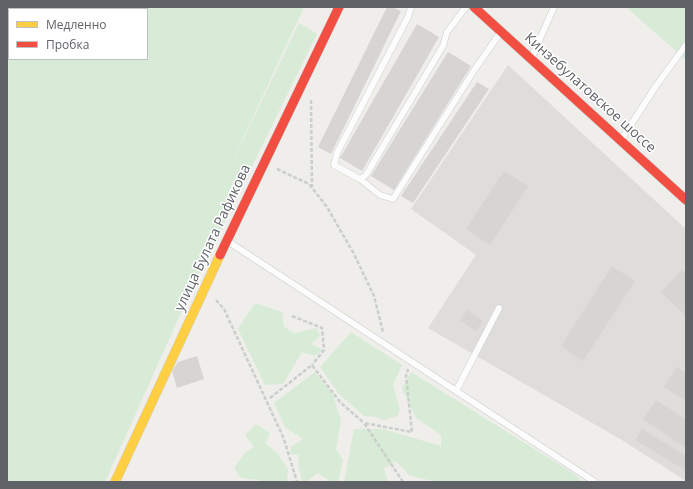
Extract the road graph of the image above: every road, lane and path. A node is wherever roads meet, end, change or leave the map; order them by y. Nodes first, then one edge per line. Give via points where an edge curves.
1 (339, 7) edge
2 (411, 7) edge
3 (466, 7) edge
4 (474, 7) edge
5 (554, 7) edge
6 (501, 32) junction
7 (686, 46) edge
8 (532, 59) junction
9 (311, 96) dead end
10 (621, 140) junction
11 (263, 163) junction
12 (360, 179) junction
13 (312, 187) junction
14 (686, 200) edge
15 (226, 240) junction
16 (204, 288) junction
17 (499, 308) dead end
18 (292, 316) dead end
19 (386, 344) junction
20 (411, 361) junction
21 (312, 365) junction
22 (456, 391) junction
23 (270, 398) dead end
24 (364, 423) junction
25 (115, 482) edge
26 (297, 482) edge
27 (403, 482) edge
28 (596, 482) edge

1 - 11 street, улица Булата Рафикова
2 - 12 lane via 337,153 334,165
3 - 12 lane via 446,32 443,46 366,175
4 - 6 street, Кинзебулатовское шоссе
5 - 8 lane
6 - 8 street, Кинзебулатовское шоссе
6 - 12 lane via 393,199 380,194
7 - 10 lane
8 - 10 street, Кинзебулатовское шоссе
9 - 13 path
10 - 14 street, Кинзебулатовское шоссе
11 - 13 path
11 - 15 street, улица Булата Рафикова
13 - 19 path via 327,207 354,254 374,296
15 - 16 street, улица Булата Рафикова
15 - 19 lane
16 - 25 street, улица Булата Рафикова
16 - 26 path via 224,309 284,439
17 - 22 lane
18 - 21 path via 322,328 324,350
19 - 20 lane
20 - 22 lane
20 - 24 path via 406,376 412,432
21 - 23 path
21 - 24 path via 340,402
22 - 28 lane
24 - 27 path

